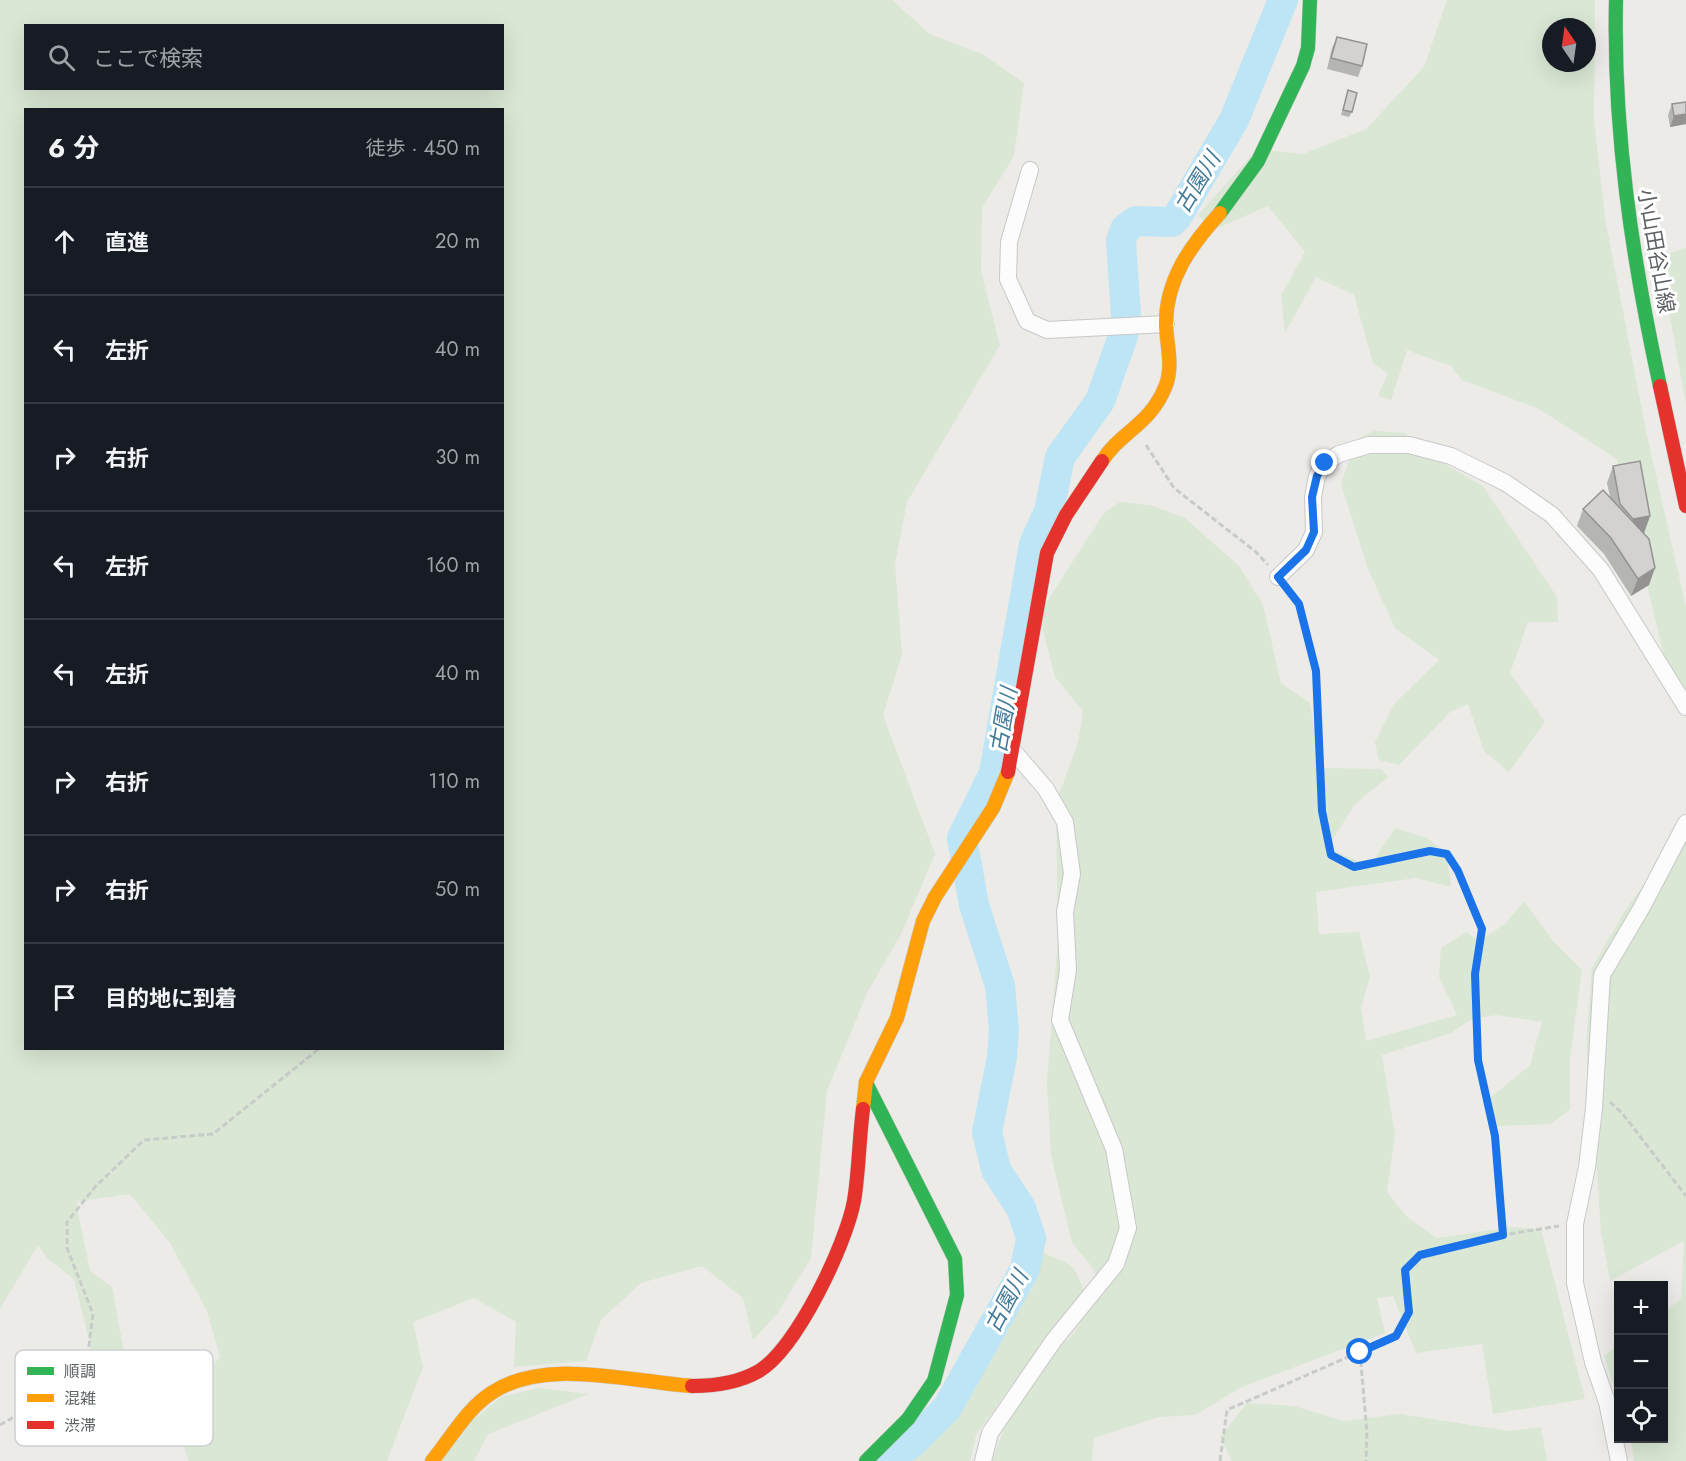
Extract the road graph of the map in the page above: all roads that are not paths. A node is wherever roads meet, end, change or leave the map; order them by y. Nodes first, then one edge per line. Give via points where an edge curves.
1 (1310, 0) edge
2 (1616, 0) edge
3 (1030, 170) dead end
4 (1166, 324) junction
5 (1686, 506) edge
6 (1278, 577) road end
7 (1686, 707) edge
8 (1015, 753) junction
9 (1686, 823) edge
10 (866, 1083) junction
11 (432, 1461) edge
12 (866, 1461) edge
13 (983, 1461) edge
14 (1619, 1461) edge

1 - 4 street via 1308,48 1303,66 1258,161 1191,245 1169,294
2 - 5 street, 小山田谷山線 via 1616,78 1626,213
3 - 4 street via 1009,242 1008,279 1027,321 1047,330
4 - 8 street via 1170,372 1153,412 1104,457 1047,553 1015,731
6 - 7 street via 1306,550 1314,532 1312,497 1325,463 1339,454 1369,445 1409,445 1451,456 1506,483 1552,515 1601,570
8 - 10 street via 1006,787 986,824 945,881 923,923 904,998
8 - 13 street via 1046,789 1065,822 1072,874 1065,912 1068,970 1059,1020 1114,1149 1128,1228 1116,1264 1054,1340 990,1433
9 - 14 street via 1602,975 1587,1167 1575,1224 1575,1283
10 - 11 street via 854,1202 831,1265 786,1346 759,1371 718,1386 653,1384 552,1373 514,1380 491,1392
10 - 12 street via 955,1259 957,1295 934,1381 908,1419

